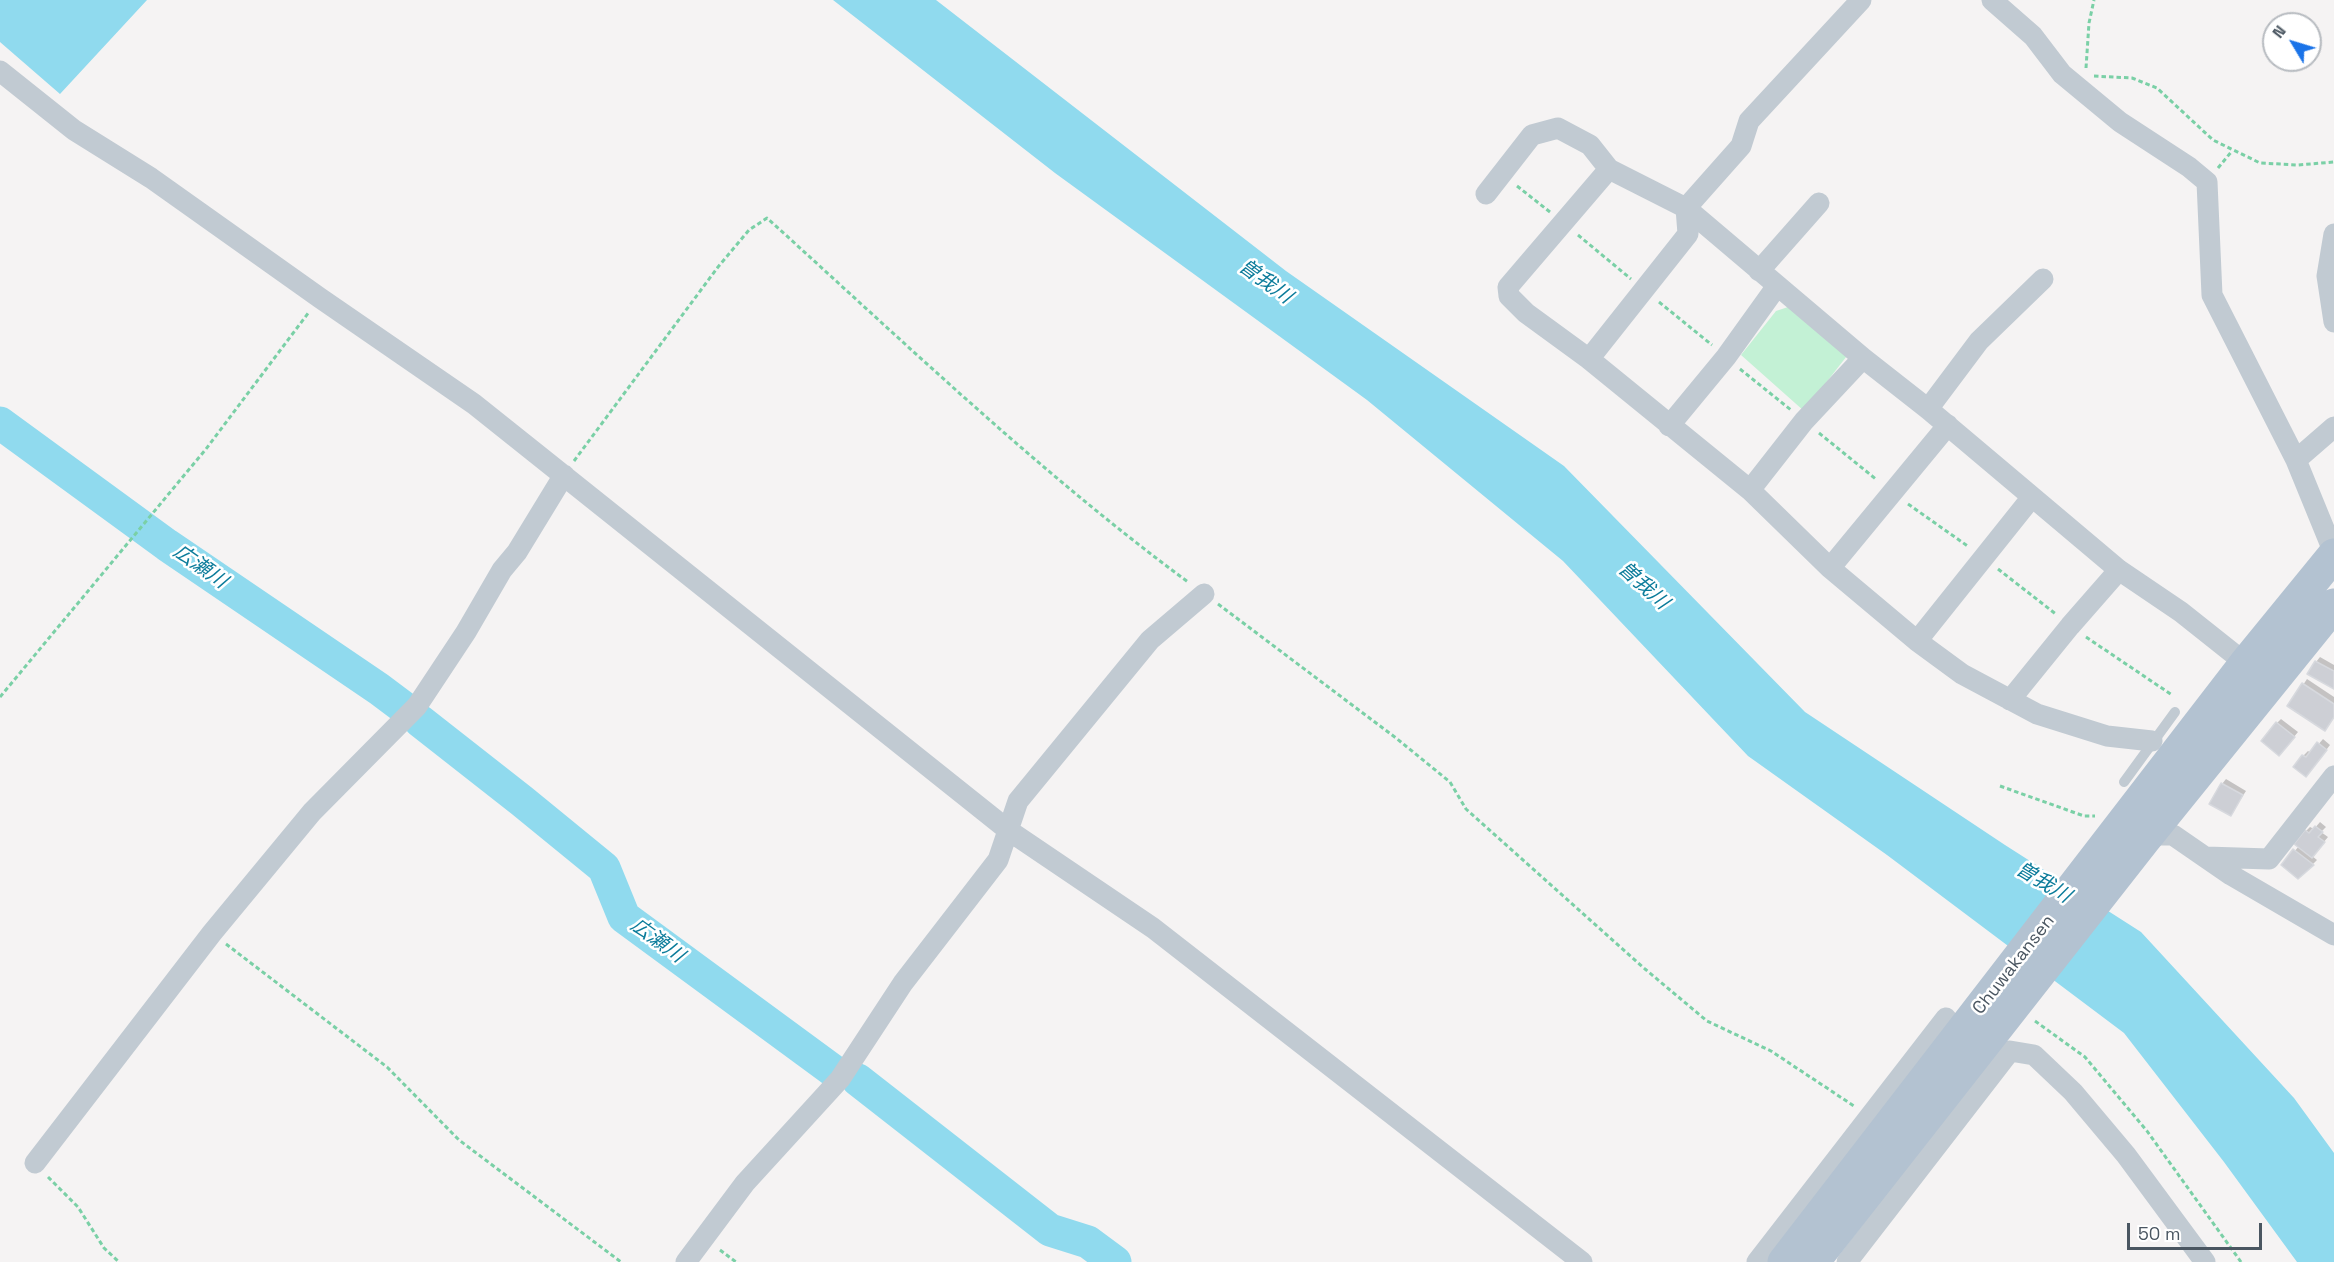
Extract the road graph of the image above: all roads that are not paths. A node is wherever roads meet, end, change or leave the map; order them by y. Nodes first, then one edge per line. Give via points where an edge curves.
1 (1861, 0) edge
2 (1992, 0) edge
3 (0, 71) edge
4 (1609, 169) junction
5 (1486, 194) dead end
6 (1819, 203) dead end
7 (1686, 208) junction
8 (2334, 234) edge
9 (1759, 271) junction
10 (2043, 279) dead end
11 (1777, 286) junction
12 (2334, 322) edge
13 (1863, 358) junction
14 (1589, 359) junction
15 (1928, 409) junction
16 (1948, 425) junction
17 (1669, 426) junction
18 (2334, 427) edge
19 (2296, 460) junction
20 (564, 475) junction
21 (1750, 490) junction
22 (2032, 497) junction
23 (2334, 554) edge
24 (1830, 568) junction
25 (2119, 570) junction
26 (1204, 594) road end
27 (2334, 605) edge
28 (1917, 641) junction
29 (2245, 663) junction
30 (2271, 684) junction
31 (2010, 700) junction
32 (2175, 712) dead end
33 (2152, 741) junction
34 (2334, 776) edge
35 (2124, 782) dead end
36 (1008, 830) junction
37 (2134, 831) junction
38 (2205, 857) junction
39 (2334, 935) edge
40 (2011, 995) junction
41 (1946, 1018) dead end
42 (35, 1163) road end
43 (686, 1262) edge
44 (1582, 1262) edge
45 (1757, 1262) edge
46 (1784, 1262) edge
47 (1813, 1262) edge
48 (1846, 1262) edge
49 (2205, 1262) edge

1 - 7 street via 1749,121 1741,146
2 - 19 street via 2033,36 2070,81 2120,122 2207,182 2212,295
3 - 20 street via 74,130 152,178 474,404
4 - 5 street via 1590,145 1558,128 1532,135
4 - 7 street
4 - 14 street via 1508,287 1509,296 1526,313
6 - 9 street
7 - 9 street
7 - 14 street via 1688,234
8 - 12 street via 2327,276
9 - 11 street
10 - 15 street via 1979,340
11 - 13 street
11 - 17 street
13 - 15 street
13 - 21 street via 1804,422
14 - 17 street
15 - 16 street
16 - 22 street
16 - 24 street
17 - 21 street
18 - 19 street
19 - 23 street
20 - 36 street
20 - 42 street via 417,706 312,812 212,933
21 - 24 street
22 - 25 street
22 - 28 street
23 - 29 main road, Chuwakansen
24 - 28 street
25 - 29 street via 2181,612
25 - 31 street
26 - 36 street via 1150,640 1018,801
27 - 30 main road, Chuwakansen
28 - 31 street via 1962,674
29 - 30 street
29 - 37 main road, Chuwakansen
30 - 37 main road, Chuwakansen
31 - 33 street via 2037,714 2107,736
32 - 33 lane
33 - 35 lane
34 - 38 street via 2269,859
36 - 43 street via 998,860 903,983 840,1079 745,1183
36 - 44 street via 1153,928
37 - 38 street via 2173,835
37 - 40 main road, Chuwakansen
38 - 39 street
40 - 46 main road, Chuwakansen
40 - 47 main road, Chuwakansen
41 - 45 street
48 - 49 street via 2010,1051 2034,1054 2073,1092 2127,1155

